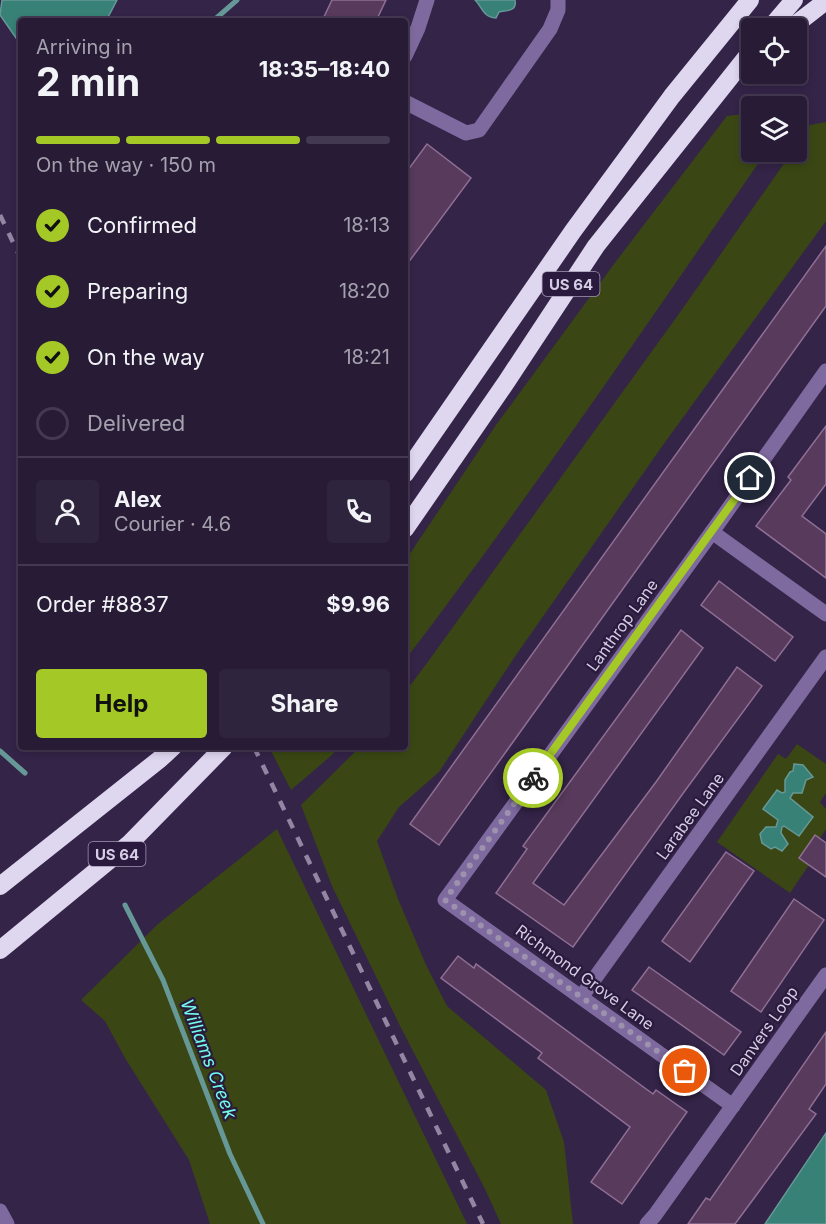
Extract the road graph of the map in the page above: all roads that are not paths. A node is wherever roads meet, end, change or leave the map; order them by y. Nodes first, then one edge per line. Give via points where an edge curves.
1 (427, 0) edge
2 (558, 0) edge
3 (742, 0) edge
4 (750, 0) edge
5 (794, 0) edge
6 (826, 1) edge
7 (779, 18) edge
8 (804, 18) edge
9 (728, 26) junction
10 (408, 50) edge
11 (741, 63) edge
12 (741, 68) edge
13 (727, 79) junction
14 (408, 104) edge
15 (826, 371) edge
16 (408, 470) edge
17 (408, 524) edge
18 (712, 532) junction
19 (826, 614) edge
20 (826, 657) edge
21 (169, 750) edge
22 (221, 750) edge
23 (0, 886) edge
24 (445, 900) joint
25 (0, 950) edge
26 (826, 975) edge
27 (582, 996) junction
28 (733, 1106) junction
29 (0, 1211) edge
30 (7, 1224) edge
31 (647, 1224) edge

1 - 10 street
2 - 14 street via 550,28 479,130 466,133
3 - 9 highway
4 - 9 highway, US 64
5 - 7 highway
6 - 8 highway
9 - 16 highway, US 64 via 573,231
11 - 13 highway, US 64
12 - 13 highway
13 - 17 highway, US 64 via 596,246
15 - 18 street, Lanthrop Lane
18 - 19 street
18 - 24 street, Lanthrop Lane
20 - 27 street, Larabee Lane
21 - 23 highway, US 64
22 - 25 highway, US 64 via 129,844
24 - 27 street, Richmond Grove Lane
26 - 28 street, Danvers Loop
27 - 28 street, Richmond Grove Lane
28 - 31 street, Danvers Loop
29 - 30 street

